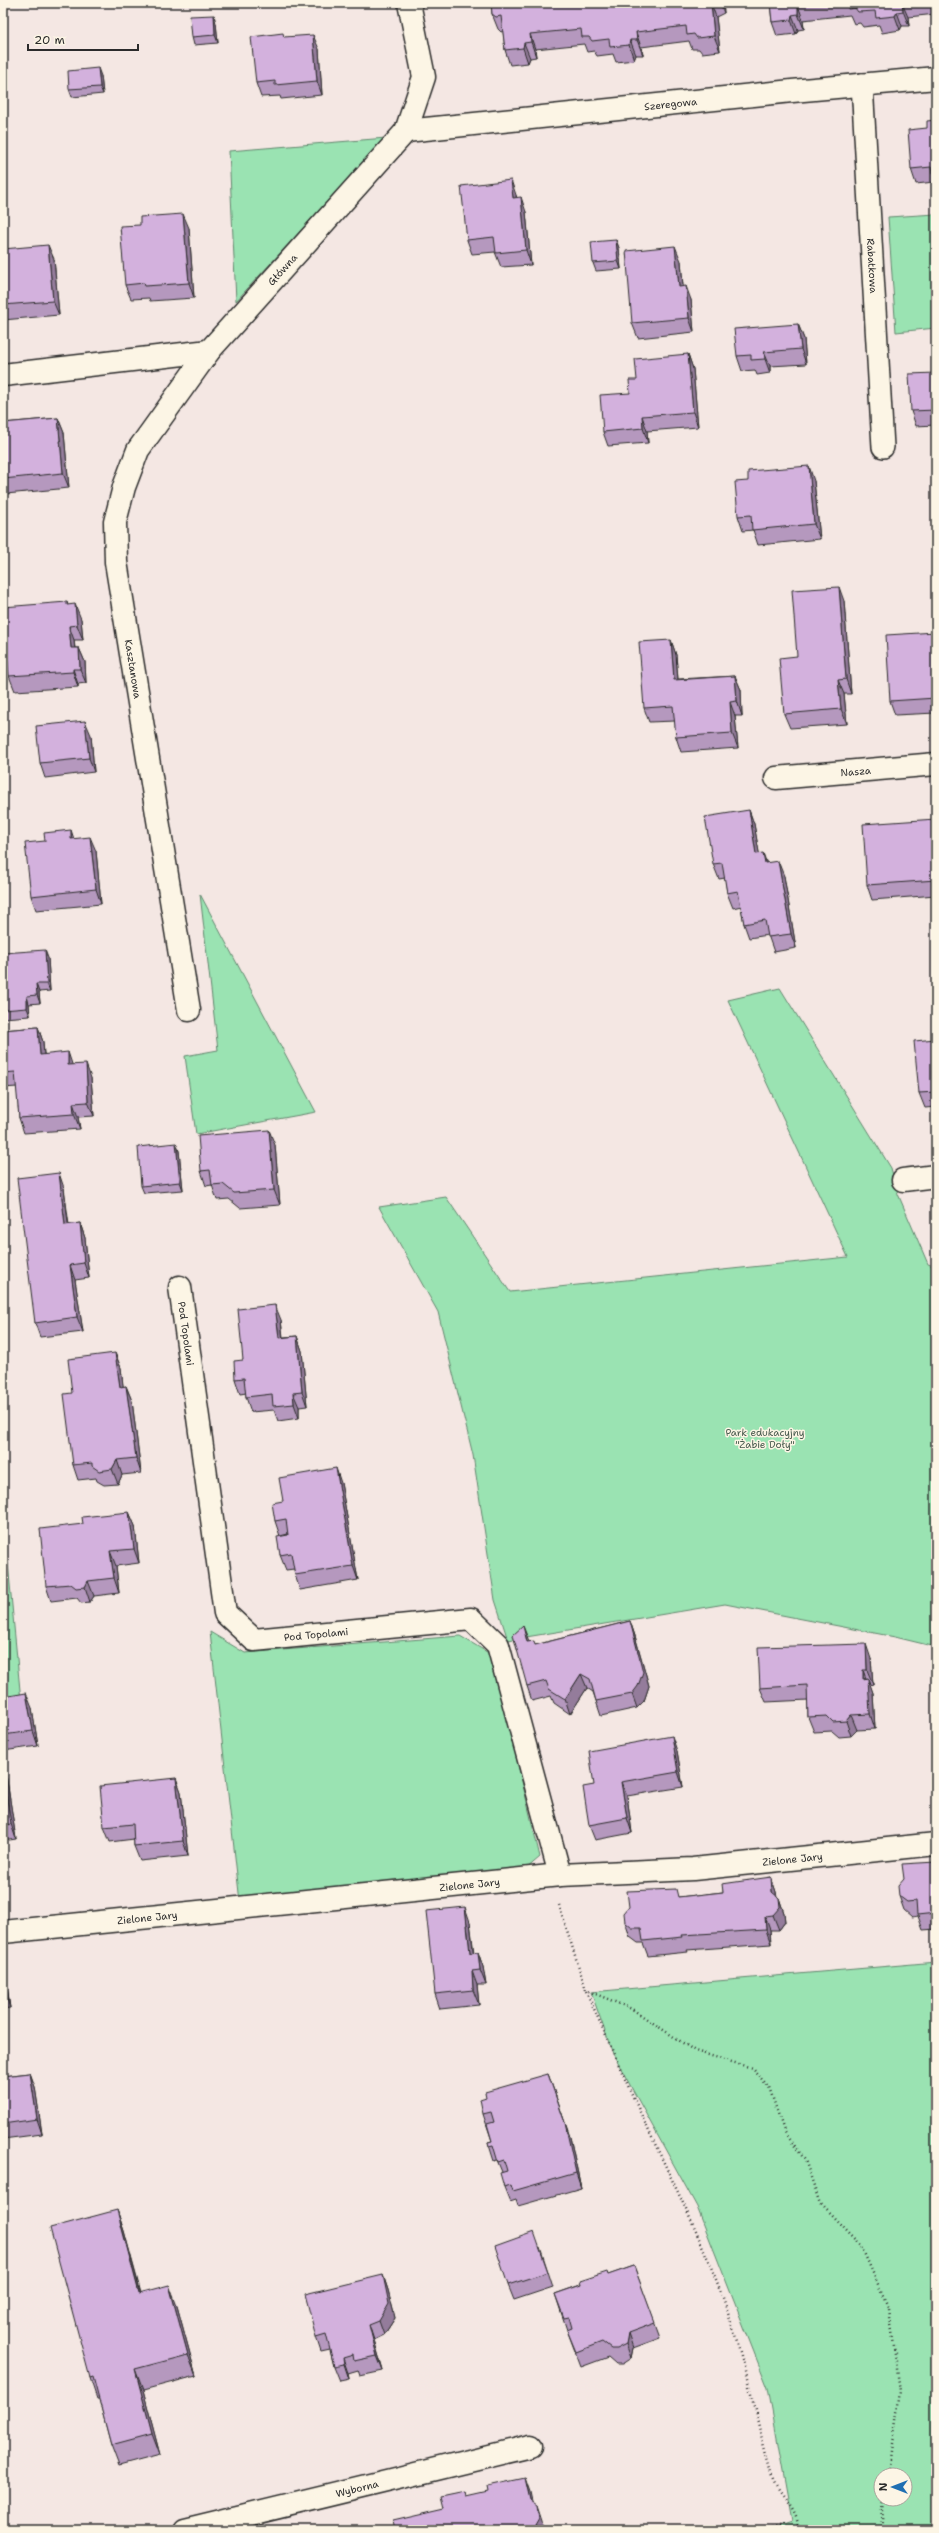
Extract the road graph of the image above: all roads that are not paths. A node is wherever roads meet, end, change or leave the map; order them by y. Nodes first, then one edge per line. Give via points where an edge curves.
1 (409, 3) edge
2 (936, 78) edge
3 (862, 84) junction
4 (406, 131) junction
5 (209, 351) junction
6 (3, 376) edge
7 (883, 447) dead end
8 (936, 764) edge
9 (776, 778) dead end
10 (189, 1010) dead end
11 (936, 1176) edge
12 (903, 1180) dead end
13 (180, 1287) dead end
14 (936, 1844) edge
15 (560, 1874) junction
16 (3, 1932) edge
17 (531, 2446) dead end
18 (184, 2530) edge

1 - 4 street, Główna via 424,76
2 - 3 street, Szeregowa
3 - 4 street, Szeregowa
3 - 7 lane, Rabatkowa
4 - 5 street, Główna
5 - 6 street
5 - 10 street, Kasztanowa via 138,450 124,487 115,522 116,562
8 - 9 street, Nasza
11 - 12 street
13 - 15 street, Pod Topolami via 225,1614 254,1640 471,1619 498,1645
14 - 15 street, Zielone Jary via 694,1869
15 - 16 street, Zielone Jary
17 - 18 street, Wyborna

